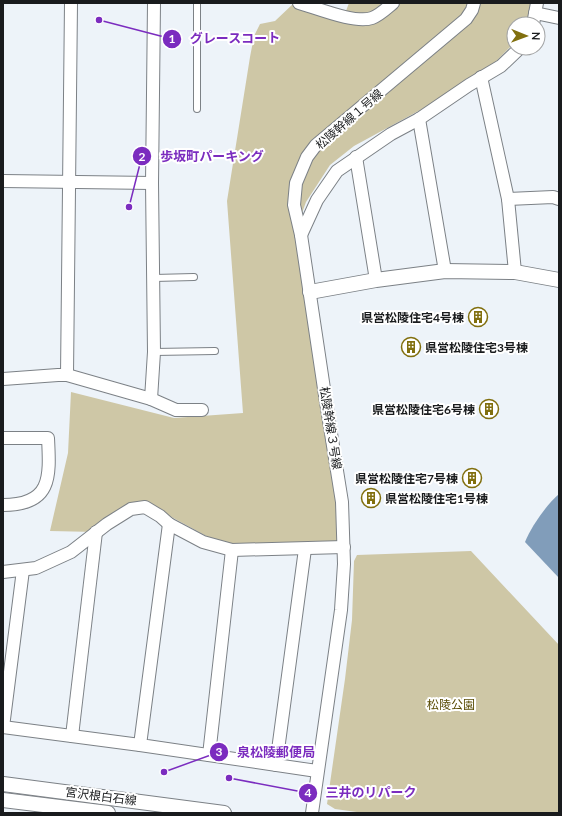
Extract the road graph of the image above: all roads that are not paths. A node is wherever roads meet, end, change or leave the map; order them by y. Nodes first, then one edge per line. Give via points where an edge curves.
1 (70, 3) edge
2 (154, 3) edge
3 (197, 3) edge
4 (299, 3) edge
5 (393, 3) edge
6 (474, 3) edge
7 (535, 13) edge
8 (559, 18) edge
9 (512, 56) edge
10 (481, 77) junction
11 (197, 108) dead end
12 (419, 119) junction
13 (356, 157) junction
14 (3, 181) edge
15 (69, 182) junction
16 (152, 183) junction
17 (508, 199) junction
18 (559, 199) edge
19 (301, 235) junction
20 (445, 271) junction
21 (515, 272) junction
22 (194, 277) dead end
23 (154, 278) junction
24 (376, 280) junction
25 (559, 280) edge
26 (310, 292) junction
27 (215, 351) dead end
28 (154, 352) junction
29 (67, 375) junction
30 (3, 379) edge
31 (151, 400) junction
32 (202, 410) dead end
33 (3, 438) edge
34 (3, 505) edge
35 (169, 524) junction
36 (96, 532) junction
37 (344, 547) junction
38 (305, 549) junction
39 (232, 550) junction
40 (22, 570) junction
41 (3, 572) edge
42 (3, 727) edge
43 (72, 736) junction
44 (140, 745) junction
45 (209, 755) junction
46 (276, 765) junction
47 (317, 771) junction
48 (3, 784) edge
49 (3, 800) edge
50 (177, 810) edge
51 (108, 813) edge
52 (224, 813) edge
53 (312, 813) edge

1 - 15 street
2 - 16 street
3 - 11 lane
4 - 5 street via 363,20 373,18
6 - 19 street, 松陵幹線１号線 via 466,19 316,146 307,157 296,183 294,205
7 - 8 street
9 - 10 street via 501,66
10 - 12 street
10 - 17 street
12 - 13 street
12 - 20 street
13 - 19 street via 337,171 317,200
13 - 24 street
14 - 15 street
15 - 16 street
15 - 29 street
16 - 23 street
17 - 18 street
17 - 21 street
19 - 26 street, 松陵幹線１号線
20 - 21 street
20 - 24 street
21 - 25 street
22 - 23 lane
23 - 28 street
24 - 26 street
26 - 37 street, 松陵幹線３号線 via 342,502
27 - 28 lane
28 - 31 street
29 - 30 street
29 - 31 street
31 - 32 street via 176,410
33 - 34 street via 48,438 49,467 45,486 35,499 16,505
35 - 36 street via 145,507 131,510
35 - 39 street via 204,542
35 - 44 street
36 - 40 street via 71,552 36,568
36 - 43 street
37 - 38 street
37 - 47 street, 松陵幹線３号線 via 341,610
38 - 39 street
38 - 46 street
39 - 45 street
40 - 41 street
40 - 42 street
42 - 43 street
43 - 44 street
44 - 45 street
45 - 46 street
46 - 47 street
47 - 53 street, 松陵幹線３号線
48 - 50 street, 宮沢根白石線
49 - 51 street
50 - 52 street, 宮沢根白石線

